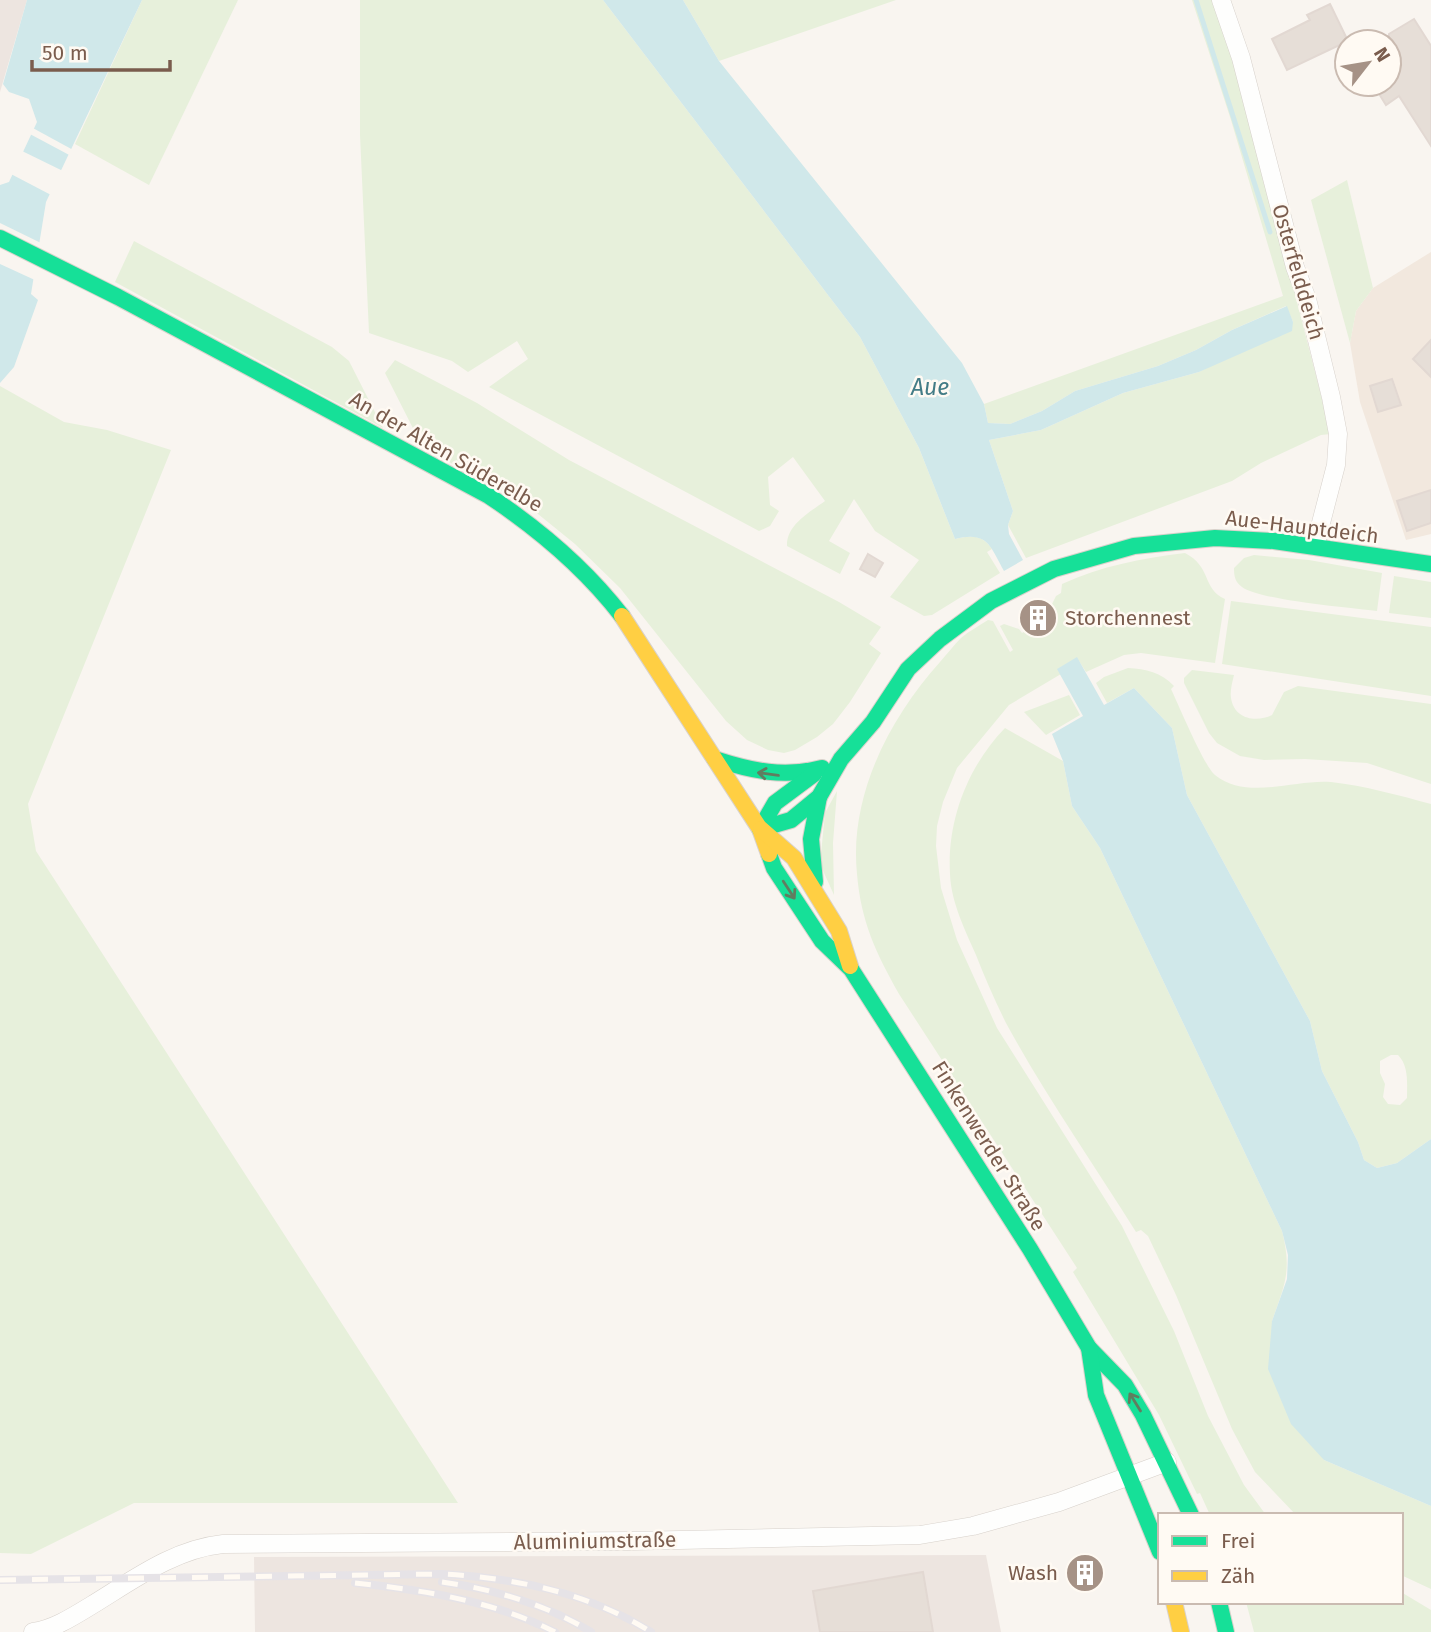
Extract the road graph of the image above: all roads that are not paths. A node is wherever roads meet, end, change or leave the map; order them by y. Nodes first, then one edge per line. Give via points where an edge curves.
1 (1222, 0) edge
2 (0, 239) edge
3 (1315, 546) junction
4 (1431, 564) edge
5 (715, 759) junction
6 (841, 759) junction
7 (822, 768) junction
8 (819, 797) junction
9 (760, 829) junction
10 (817, 895) junction
11 (851, 969) junction
12 (1089, 1348) junction
13 (1167, 1462) junction
14 (1130, 1477) junction
15 (1190, 1513) edge
16 (1158, 1547) edge
17 (1174, 1604) edge
18 (1219, 1604) edge
19 (33, 1632) edge
20 (1181, 1632) edge
21 (1226, 1632) edge

1 - 3 street, Osterfelddeich via 1307,299 1336,422 1336,465
2 - 5 main road, An der Alten Süderelbe via 118,297 489,496 536,527 613,603
3 - 4 main road, Aue-Hauptdeich
3 - 6 main road, Aue-Hauptdeich via 1247,538 1156,542 1054,569 975,611 940,639 908,669 873,722
7 -> 5 main road via 780,776
5 - 9 main road, An der Alten Süderelbe
6 - 7 main road
6 - 8 main road
7 - 9 main road via 775,801
8 - 9 main road via 791,820
8 - 10 main road via 809,839
9 - 10 main road, Finkenwerder Straße via 794,858
9 -> 11 main road, Finkenwerder Straße via 774,868 822,942
10 - 11 main road, Finkenwerder Straße via 839,931
11 - 12 main road, Finkenwerder Straße
13 -> 12 main road, Finkenwerder Straße via 1125,1385
12 - 14 main road, Finkenwerder Straße via 1096,1395
13 - 14 street, Aluminiumstraße
13 - 15 main road, Finkenwerder Straße
14 - 16 main road, Finkenwerder Straße
14 - 19 street, Aluminiumstraße via 1020,1513 920,1535 201,1547 179,1554 77,1614
17 - 20 main road
18 - 21 main road

